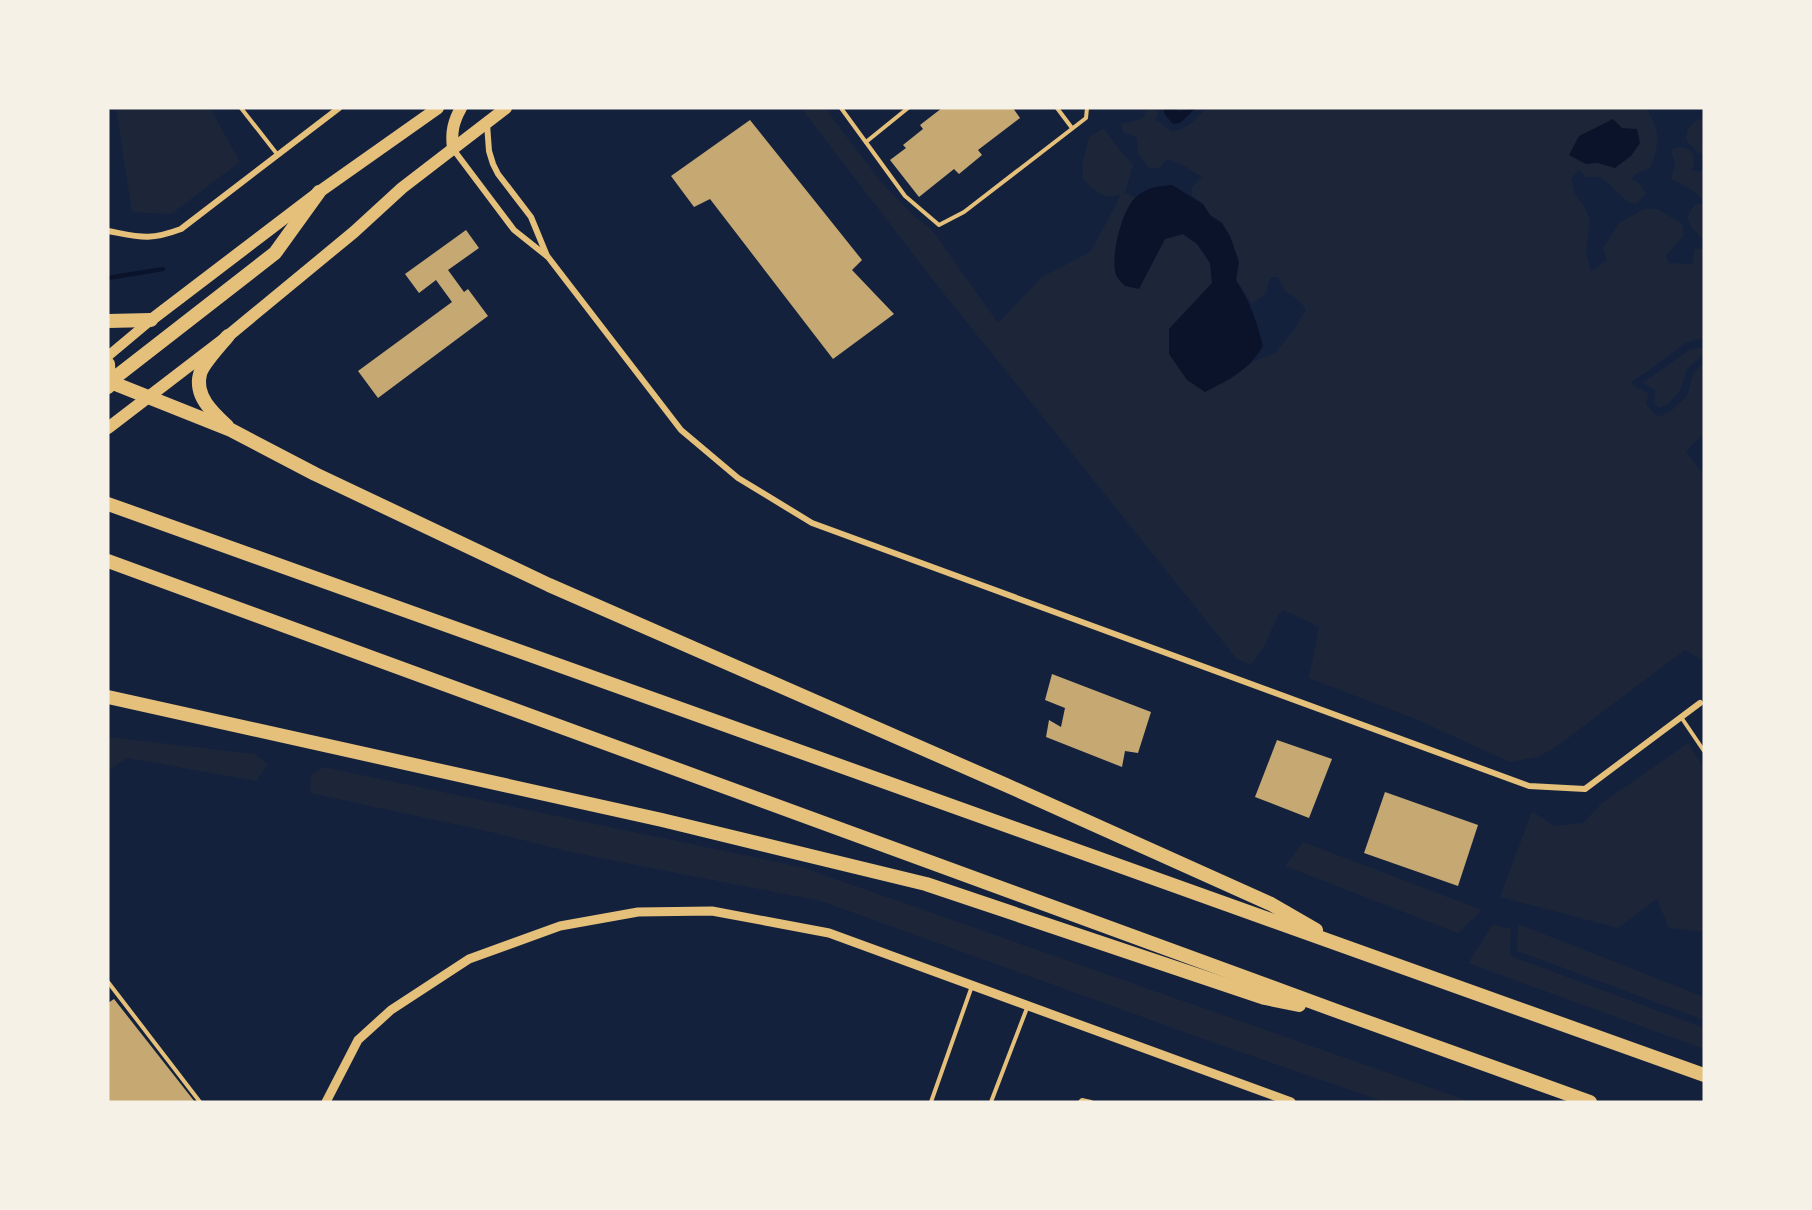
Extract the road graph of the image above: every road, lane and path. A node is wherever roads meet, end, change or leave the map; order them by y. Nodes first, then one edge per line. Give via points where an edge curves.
1 (241, 108) edge
2 (339, 108) edge
3 (461, 108) edge
4 (506, 108) edge
5 (841, 108) edge
6 (908, 108) edge
7 (1057, 108) edge
8 (1087, 108) edge
9 (433, 110) edge
10 (487, 122) junction
11 (1072, 128) junction
12 (866, 142) junction
13 (453, 148) junction
14 (278, 155) junction
15 (319, 192) junction
16 (108, 231) edge
17 (548, 257) junction
18 (151, 320) junction
19 (108, 321) edge
20 (228, 336) junction
21 (108, 356) edge
22 (108, 364) edge
23 (108, 383) edge
24 (148, 398) junction
25 (108, 428) edge
26 (231, 430) junction
27 (108, 504) edge
28 (108, 561) edge
29 (108, 697) edge
30 (1700, 703) dead end
31 (1682, 717) junction
32 (1704, 751) edge
33 (1347, 947) junction
34 (108, 982) edge
35 (972, 985) junction
36 (1028, 1005) junction
37 (1345, 1014) junction
38 (1704, 1075) edge
39 (200, 1102) edge
40 (326, 1102) edge
41 (931, 1102) edge
42 (991, 1102) edge
43 (1080, 1102) edge
44 (1091, 1102) edge
45 (1291, 1102) edge
46 (1590, 1102) edge

1 - 14 lane
2 - 14 street
3 - 13 main road via 451,134
4 - 10 main road
5 - 12 lane
6 - 12 lane
7 - 11 lane
8 - 11 lane via 1086,117
9 - 15 main road
10 - 13 main road
10 - 17 street via 493,164 531,217
11 - 12 lane via 964,212 939,225 905,196
13 - 17 street via 514,230
13 - 20 main road
14 - 16 street via 181,229 145,238
15 - 18 main road
15 - 23 highway via 275,253
17 - 31 street via 681,430 738,478 812,523 1529,786 1585,789
18 - 19 highway
18 - 21 main road
20 - 24 main road
20 - 26 highway via 200,372 198,388 214,414
22 - 23 highway
23 - 24 highway
24 - 25 main road
24 - 26 highway
26 - 33 highway via 549,585 1271,904
27 - 33 highway
28 - 37 highway
29 - 37 highway via 651,817 926,884 1265,998
30 - 31 street
31 - 32 lane
33 - 38 highway
34 - 39 lane
35 - 36 street
35 - 40 street via 829,933 712,911 638,912 560,926 469,959 391,1010 358,1040
35 - 41 lane
36 - 42 lane
36 - 45 street
37 - 46 highway
43 - 44 lane

